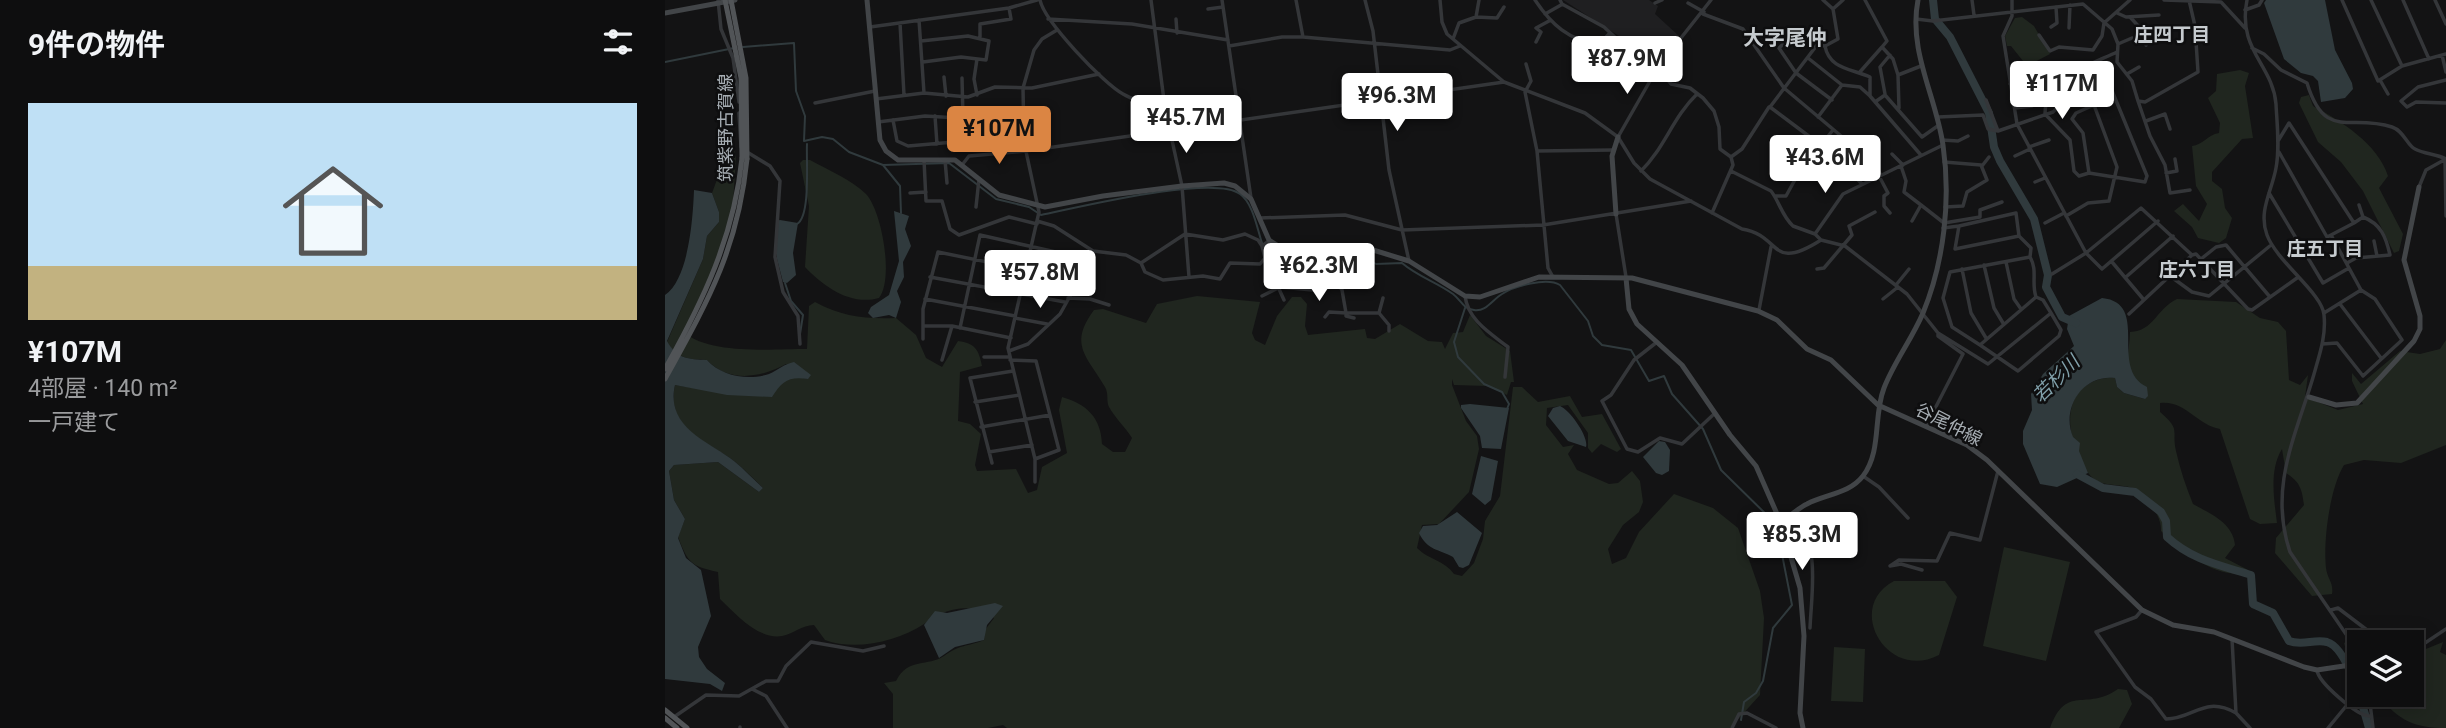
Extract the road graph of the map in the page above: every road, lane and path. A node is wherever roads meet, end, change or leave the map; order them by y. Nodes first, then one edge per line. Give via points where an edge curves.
1 (733, 0) edge
2 (867, 0) edge
3 (1039, 0) edge
4 (1151, 0) edge
5 (1221, 0) edge
6 (1296, 0) edge
7 (1365, 0) edge
8 (1440, 0) edge
9 (1479, 0) edge
10 (1535, 0) edge
11 (1662, 0) edge
12 (1711, 0) edge
13 (1823, 0) edge
14 (1843, 0) edge
15 (1865, 0) edge
16 (1918, 0) edge
17 (1972, 0) edge
18 (2012, 0) edge
19 (2062, 0) edge
20 (2130, 0) edge
21 (2164, 0) edge
22 (2247, 0) edge
23 (2262, 0) edge
24 (2342, 0) edge
25 (2371, 0) edge
26 (2403, 0) edge
27 (2435, 0) edge
28 (721, 1) edge
29 (2190, 1) edge
30 (1561, 2) edge
31 (1655, 3) dead end
32 (1688, 3) dead end
33 (2070, 5) junction
34 (2056, 6) junction
35 (2063, 6) junction
36 (1223, 7) junction
37 (1009, 8) junction
38 (1504, 8) dead end
39 (1208, 9) dead end
40 (1833, 9) junction
41 (2245, 10) junction
42 (2012, 11) junction
43 (665, 13) edge
44 (1703, 13) junction
45 (2117, 13) junction
46 (1545, 14) junction
47 (1974, 15) junction
48 (2159, 15) dead end
49 (2130, 17) junction
50 (1476, 18) junction
51 (1048, 19) junction
52 (1175, 19) dead end
53 (1915, 19) junction
54 (919, 20) junction
55 (1549, 21) junction
56 (2106, 22) junction
57 (900, 23) junction
58 (2446, 24) edge
59 (869, 27) junction
60 (2050, 27) dead end
61 (2069, 27) dead end
62 (1155, 29) junction
63 (2247, 29) junction
64 (1057, 30) junction
65 (1177, 33) junction
66 (1610, 33) junction
67 (1793, 35) dead end
68 (2039, 35) dead end
69 (980, 37) junction
70 (1303, 37) junction
71 (1453, 38) junction
72 (2132, 38) dead end
73 (921, 41) junction
74 (1536, 42) dead end
75 (1228, 43) junction
76 (1375, 44) junction
77 (2118, 44) junction
78 (1460, 46) junction
79 (1825, 46) junction
80 (2146, 46) dead end
81 (1882, 47) junction
82 (2250, 47) junction
83 (2117, 52) junction
84 (2444, 54) edge
85 (1890, 55) junction
86 (1808, 58) junction
87 (977, 59) junction
88 (2429, 59) junction
89 (923, 62) junction
90 (1526, 64) dead end
91 (1921, 66) junction
92 (2402, 66) junction
93 (1658, 67) junction
94 (2140, 67) dead end
95 (2446, 72) edge
96 (1796, 73) junction
97 (1860, 73) junction
98 (2127, 74) junction
99 (1099, 75) junction
100 (1898, 75) junction
101 (944, 77) dead end
102 (962, 78) dead end
103 (2380, 80) junction
104 (2446, 80) edge
105 (2027, 81) dead end
106 (1504, 82) junction
107 (2085, 82) junction
108 (2010, 84) junction
109 (1842, 85) junction
110 (1023, 88) junction
111 (1784, 88) junction
112 (875, 91) junction
113 (1525, 92) junction
114 (925, 93) junction
115 (1697, 94) junction
116 (2388, 94) dead end
117 (904, 95) junction
118 (977, 95) junction
119 (1885, 95) junction
120 (946, 96) junction
121 (1870, 96) junction
122 (964, 97) junction
123 (876, 99) junction
124 (1381, 99) junction
125 (1832, 100) junction
126 (1986, 100) dead end
127 (2138, 101) junction
128 (1875, 102) junction
129 (815, 103) dead end
130 (2446, 103) edge
131 (2094, 105) junction
132 (2032, 106) dead end
133 (1770, 107) junction
134 (1165, 108) junction
135 (2015, 108) junction
136 (1899, 109) junction
137 (1021, 110) junction
138 (2045, 114) junction
139 (935, 116) junction
140 (1818, 117) junction
141 (1937, 117) junction
142 (963, 119) junction
143 (893, 120) junction
144 (1241, 120) junction
145 (2146, 121) junction
146 (878, 122) junction
147 (2017, 124) junction
148 (1939, 125) junction
149 (2170, 129) dead end
150 (1833, 130) junction
151 (1169, 131) junction
152 (1998, 131) junction
153 (1024, 136) junction
154 (1968, 136) dead end
155 (1618, 137) junction
156 (2049, 140) dead end
157 (2277, 141) junction
158 (1943, 142) junction
159 (937, 144) junction
160 (1821, 145) junction
161 (2029, 148) junction
162 (2278, 149) junction
163 (1613, 150) junction
164 (1026, 151) junction
165 (1537, 151) junction
166 (1892, 154) dead end
167 (1920, 154) junction
168 (2015, 156) dead end
169 (1989, 157) dead end
170 (944, 158) junction
171 (1731, 158) junction
172 (745, 159) junction
173 (2175, 159) dead end
174 (2446, 159) edge
175 (924, 160) junction
176 (1944, 162) junction
177 (962, 165) junction
178 (1902, 166) junction
179 (1982, 166) junction
180 (1640, 171) junction
181 (1731, 171) junction
182 (2089, 173) junction
183 (2166, 173) junction
184 (1797, 176) dead end
185 (1880, 176) junction
186 (2045, 178) junction
187 (2115, 178) junction
188 (979, 179) junction
189 (2035, 182) dead end
190 (947, 183) dead end
191 (1862, 184) junction
192 (2419, 187) joint
193 (1182, 189) junction
194 (2190, 190) dead end
195 (2268, 191) junction
196 (926, 192) junction
197 (910, 193) dead end
198 (1775, 196) junction
199 (1251, 199) junction
200 (1691, 201) junction
201 (2002, 202) dead end
202 (1921, 205) junction
203 (2359, 205) dead end
204 (976, 207) dead end
205 (1945, 207) junction
206 (1875, 212) dead end
207 (1712, 213) junction
208 (1890, 213) dead end
209 (1616, 214) junction
210 (2065, 214) junction
211 (1038, 216) junction
212 (2446, 216) edge
213 (2363, 217) junction
214 (1260, 218) junction
215 (1912, 221) dead end
216 (2158, 221) junction
217 (2045, 223) dead end
218 (2354, 223) junction
219 (1543, 225) junction
220 (1943, 225) junction
221 (1959, 226) junction
222 (981, 227) junction
223 (1402, 230) junction
224 (1815, 234) junction
225 (980, 235) junction
226 (2332, 235) junction
227 (1183, 236) junction
228 (2019, 236) junction
229 (2173, 236) junction
230 (1821, 240) junction
231 (2374, 242) dead end
232 (1265, 244) junction
233 (2271, 245) junction
234 (1030, 246) junction
235 (1845, 246) junction
236 (1770, 247) junction
237 (2086, 253) junction
238 (2192, 255) junction
239 (1324, 256) junction
240 (2377, 256) junction
241 (2031, 257) junction
242 (974, 258) junction
243 (1265, 258) junction
244 (2201, 259) junction
245 (1409, 261) junction
246 (2005, 262) junction
247 (2112, 262) junction
248 (1141, 263) junction
249 (1984, 265) junction
250 (2246, 265) junction
251 (1937, 266) junction
252 (2348, 266) junction
253 (1025, 268) junction
254 (1325, 268) junction
255 (1817, 269) dead end
256 (1909, 269) dead end
257 (1962, 269) junction
258 (1950, 272) junction
259 (2052, 274) dead end
260 (2170, 276) junction
261 (930, 277) junction
262 (1189, 277) junction
263 (1553, 277) junction
264 (2126, 277) junction
265 (1626, 278) junction
266 (2297, 278) junction
267 (1080, 281) junction
268 (2224, 283) junction
269 (968, 285) junction
270 (1897, 286) junction
271 (1280, 287) junction
272 (2361, 290) junction
273 (1020, 294) junction
274 (1262, 296) dead end
275 (1465, 296) junction
276 (2036, 297) junction
277 (2270, 297) junction
278 (1383, 298) dead end
279 (925, 299) junction
280 (1884, 299) dead end
281 (1067, 300) junction
282 (1284, 300) dead end
283 (2144, 300) junction
284 (2340, 304) junction
285 (1109, 305) dead end
286 (964, 306) junction
287 (2021, 309) junction
288 (1758, 311) junction
289 (1346, 313) junction
290 (1379, 313) junction
291 (2050, 313) junction
292 (2324, 313) junction
293 (2129, 314) dead end
294 (1922, 315) junction
295 (1015, 317) junction
296 (1325, 317) dead end
297 (1354, 318) dead end
298 (1048, 324) junction
299 (2003, 324) junction
300 (923, 326) junction
301 (952, 326) junction
302 (960, 328) junction
303 (1389, 331) dead end
304 (1938, 333) junction
305 (1011, 338) junction
306 (1986, 338) junction
307 (923, 339) dead end
308 (1657, 342) junction
309 (800, 344) dead end
310 (2322, 344) junction
311 (1980, 345) junction
312 (680, 347) junction
313 (1009, 351) junction
314 (984, 358) dead end
315 (1997, 358) junction
316 (2382, 358) junction
317 (1010, 359) junction
318 (942, 360) dead end
319 (665, 369) edge
320 (1013, 371) junction
321 (1505, 377) dead end
322 (665, 379) edge
323 (1019, 395) junction
324 (2309, 397) junction
325 (975, 402) junction
326 (1878, 405) junction
327 (1714, 414) junction
328 (1050, 415) junction
329 (1025, 420) junction
330 (1926, 426) junction
331 (981, 427) junction
332 (1032, 445) junction
333 (989, 452) junction
334 (1035, 459) junction
335 (992, 463) dead end
336 (1998, 471) junction
337 (1863, 475) junction
338 (1035, 482) dead end
339 (1794, 514) junction
340 (1908, 518) dead end
341 (1781, 523) junction
342 (1922, 570) dead end
343 (2142, 610) junction
344 (2331, 610) junction
345 (1810, 628) dead end
346 (2446, 629) edge
347 (2367, 630) edge
348 (2347, 635) edge
349 (2232, 639) junction
350 (2424, 643) edge
351 (884, 646) dead end
352 (2347, 667) edge
353 (2316, 670) junction
354 (751, 689) junction
355 (2347, 705) joint
356 (2350, 707) edge
357 (2369, 707) edge
358 (665, 710) edge
359 (2237, 713) junction
360 (2369, 716) junction
361 (668, 721) edge
362 (677, 728) edge
363 (687, 728) edge
364 (787, 728) edge
365 (1731, 728) edge
366 (1776, 728) edge
367 (1803, 728) edge
368 (2250, 728) edge
369 (2328, 728) edge
370 (2373, 728) edge

1 - 28 street
1 - 172 main road, 筑紫野古賀線, bridge via 746,78
2 - 59 street
3 - 37 street
3 - 51 street
4 - 62 street
5 - 36 street
6 - 70 street
7 - 76 street
8 - 71 street via 1442,23
9 - 50 street
10 - 46 street
11 - 31 street
12 - 44 street
13 - 40 street
14 - 40 street
15 - 81 street via 1887,41
16 - 53 street
17 - 47 street
18 - 42 street
19 - 35 street
20 - 45 street
21 - 29 street
22 - 41 street
23 - 41 street
24 - 103 street
25 - 92 street
26 - 88 street
27 - 58 street
28 - 43 street
28 - 172 main road, 筑紫野古賀線, bridge via 741,78
28 - 309 street via 721,29 733,58 739,102 739,144 770,166 780,181 775,257 783,292 798,316
29 - 63 street via 2221,2
29 - 127 street via 2198,72 2145,102
30 - 46 street
30 - 66 street
32 - 44 street
33 - 35 street
33 - 56 street via 2083,4
33 - 61 street
34 - 35 street
34 - 42 street
34 - 60 street via 2057,23
36 - 39 street
36 - 75 street
37 - 54 street
37 - 69 street via 1011,19 980,24
38 - 50 street via 1497,19
40 - 79 street via 1838,39
41 - 63 street
42 - 47 street
42 - 108 street via 2003,36
44 - 93 street
44 - 111 street via 1742,29
45 - 49 street
45 - 56 street
46 - 55 street
47 - 53 street via 1933,22
48 - 49 street
49 - 80 street via 2141,29
50 - 71 street via 1459,23
51 - 62 street
51 - 64 street
52 - 65 street
53 - 91 street
54 - 57 street
54 - 73 street
55 - 66 street via 1586,43 1599,44
55 - 74 street via 1535,28 1541,32
56 - 68 street via 2093,50 2059,47 2050,51
56 - 77 street
57 - 59 street
57 - 117 street
59 - 112 street
62 - 65 street
62 - 134 street
63 - 82 street
64 - 99 street
64 - 110 street via 1034,50
65 - 75 street
66 - 93 street via 1643,50
67 - 96 street via 1779,48
69 - 73 street
69 - 87 street via 989,41 986,60
70 - 75 street
70 - 76 street
71 - 78 street
72 - 77 street
73 - 89 street
75 - 144 street
76 - 78 street via 1450,50
76 - 124 street
77 - 83 street
78 - 106 street
79 - 86 street via 1817,45
79 - 97 street via 1836,65
81 - 85 street
81 - 97 street
82 - 157 street via 2274,90
82 - 174 street via 2307,83 2331,121 2358,120 2395,128 2414,149
83 - 98 street via 2117,62
83 - 138 street via 2072,73 2048,97
84 - 88 street
84 - 95 street
85 - 100 street
85 - 119 street via 1880,67
86 - 96 street
86 - 109 street
87 - 89 street
87 - 118 street
88 - 92 street
89 - 114 street
90 - 113 street via 1531,81
91 - 100 street
91 - 141 street
92 - 103 street
93 - 115 street via 1671,84
93 - 155 street
94 - 98 street
96 - 111 street
96 - 125 street
97 - 121 street via 1871,79
98 - 127 street
99 - 110 street
99 - 134 street via 1124,95
100 - 136 street
101 - 120 street
102 - 122 street
103 - 116 street
104 - 130 street via 2418,88 2401,101 2407,107 2416,102
105 - 108 street
106 - 113 street
106 - 124 street
107 - 131 street
107 - 138 street via 2061,108
107 - 187 street via 2108,77 2147,176 2141,183
108 - 135 street
109 - 121 street via 1860,87
109 - 125 street
110 - 118 street via 1004,86
110 - 137 street
111 - 133 street
111 - 140 street
112 - 123 street
112 - 129 street
113 - 155 street via 1585,113
113 - 165 street
114 - 117 street
114 - 120 street
115 - 171 street via 1714,111 1720,149
115 - 180 street
117 - 123 street
118 - 122 street
119 - 128 street
119 - 136 street
120 - 122 street
121 - 128 street
122 - 142 street
123 - 146 street
124 - 144 street
124 - 223 street
125 - 140 street
126 - 152 street
127 - 145 street
128 - 167 street
131 - 182 street via 2072,119 2083,133
131 - 187 street via 2117,167
132 - 135 street
133 - 160 street
133 - 171 street
134 - 151 street
135 - 147 street
136 - 148 street via 1922,137
137 - 142 street
137 - 153 street
138 - 147 street
138 - 182 street via 2070,141 2074,171 2079,176
139 - 142 street
139 - 143 street
139 - 159 street
140 - 150 street
141 - 148 street
141 - 152 street via 1983,115 1990,130
143 - 146 street
143 - 159 street via 900,144
144 - 151 street
144 - 199 street
145 - 149 street via 2165,114
145 - 183 street
146 - 175 street via 880,140 892,157
147 - 152 street
147 - 161 street
148 - 158 street
150 - 160 street
150 - 185 street via 1872,162
151 - 164 street
151 - 193 street
153 - 159 street
153 - 164 street
154 - 158 street
155 - 163 street
155 - 180 street
156 - 161 street
157 - 162 street
157 - 218 street via 2290,124
158 - 167 street
158 - 176 street
160 - 191 street
161 - 168 street
161 - 186 street
162 - 195 street
162 - 226 street via 2327,237
163 - 165 street
163 - 209 street
164 - 177 street via 969,156
164 - 211 street
165 - 219 street
166 - 178 street
167 - 178 street
169 - 179 street
170 - 175 street
170 - 177 street
170 - 190 street
171 - 181 street
172 - 312 main road, 筑紫野古賀線 via 718,265
173 - 183 street via 2177,171
174 - 192 street via 2426,170
174 - 212 street
175 - 196 street
176 - 179 street
176 - 205 street
177 - 188 street
178 - 185 street
178 - 202 street via 1904,192
179 - 205 street via 1987,180 1967,192 1963,206
180 - 200 street
181 - 198 street
181 - 207 street
182 - 187 street
183 - 194 street via 2169,194
184 - 198 street via 1786,196
185 - 191 street
185 - 208 street via 1888,192 1884,206
186 - 189 street
186 - 210 street
187 - 210 street via 2109,201 2088,203
188 - 204 street
188 - 211 street
191 - 224 street via 1843,194
192 - 324 street via 2404,260 2420,316 2416,338 2357,403 2336,405
193 - 199 street via 1224,183 1245,191
193 - 211 street via 1103,196 1050,207
193 - 227 street
195 - 233 street via 2264,224
195 - 252 street via 2323,283
196 - 197 street
196 - 222 street via 926,201 942,201 950,229 959,235
198 - 224 street via 1787,221
199 - 214 street
200 - 207 street
200 - 209 street
201 - 220 street via 1980,210 1980,217
202 - 215 street
202 - 220 street
203 - 213 street
205 - 220 street
206 - 235 street via 1849,226 1852,234
207 - 236 street via 1757,233
209 - 219 street
209 - 265 street
210 - 217 street
210 - 237 street
211 - 222 street via 1009,217
211 - 234 street
211 - 248 street via 1093,251 1118,253
213 - 218 street
213 - 240 street via 2375,222 2386,238 2390,255
214 - 223 street via 1345,215
214 - 232 street
216 - 229 street
216 - 237 street via 2141,208
216 - 247 street
218 - 226 street
219 - 223 street
219 - 263 street
220 - 221 street
220 - 251 street
221 - 228 street via 2016,213
221 - 228 street via 1955,249
222 - 225 street
223 - 245 street
224 - 230 street
225 - 234 street
225 - 242 street
226 - 252 street
227 - 232 street via 1223,240 1245,234
227 - 248 street
227 - 262 street
228 - 241 street via 2031,248
229 - 238 street
229 - 264 street
230 - 235 street
230 - 236 street via 1791,254
231 - 240 street
232 - 239 street
232 - 243 street
233 - 250 street
233 - 266 street
234 - 253 street
234 - 267 street via 1088,264
235 - 255 street via 1824,268
235 - 270 street
236 - 288 street
237 - 247 street via 2102,270
237 - 259 street
238 - 244 street
238 - 260 street
239 - 245 street via 1363,247
239 - 254 street
240 - 252 street via 2356,258
241 - 246 street
241 - 276 street
242 - 253 street
242 - 261 street via 938,252
242 - 269 street
243 - 262 street via 1256,265 1230,264 1220,279
243 - 271 street
244 - 250 street via 2215,247 2226,245
244 - 268 street
245 - 275 street
246 - 249 street
246 - 287 street
247 - 264 street
248 - 262 street via 1145,272 1163,280
249 - 257 street
249 - 299 street via 1994,308
250 - 268 street
250 - 277 street
251 - 258 street
251 - 294 street
252 - 272 street
253 - 267 street
253 - 273 street
254 - 271 street via 1324,291
254 - 289 street via 1342,290
256 - 270 street
257 - 258 street
257 - 306 street via 1971,313
258 - 311 street via 1943,298 1952,327
260 - 268 street via 2192,292 2209,296
260 - 283 street
261 - 269 street
261 - 279 street
263 - 265 street
263 - 275 street via 1480,297
264 - 283 street
265 - 288 street
265 - 308 street via 1633,317
266 - 277 street
266 - 292 street
267 - 281 street
268 - 277 street via 2248,309
269 - 273 street
269 - 286 street
270 - 280 street
270 - 294 street
271 - 274 street
271 - 282 street
272 - 284 street
272 - 316 street via 2375,299 2400,332 2402,340
273 - 281 street
273 - 295 street
275 - 321 street via 1484,331 1508,347
276 - 287 street
276 - 291 street
278 - 290 street
279 - 286 street
279 - 300 street
281 - 285 street via 1090,299
281 - 298 street
283 - 293 street
284 - 292 street
284 - 316 street
286 - 295 street
286 - 302 street
287 - 299 street
288 - 326 street via 1777,320 1807,349 1832,360
289 - 290 street
289 - 296 street via 1329,312
289 - 297 street
290 - 303 street
291 - 315 street
291 - 315 street via 2061,330 2059,336 2018,372
292 - 310 street
294 - 304 street
294 - 326 street
295 - 298 street
295 - 305 street
298 - 313 street via 1028,344
299 - 306 street
300 - 301 street
300 - 307 street
301 - 302 street
301 - 318 street
302 - 305 street
304 - 315 street via 1987,364
304 - 330 street via 1963,354
305 - 313 street
306 - 311 street
308 - 327 street via 1682,365
308 - 327 street via 1634,360 1602,401 1627,449 1633,453 1642,450 1660,438 1682,444
310 - 316 street via 2337,343 2363,376
310 - 324 street
311 - 315 street
312 - 319 main road, 筑紫野古賀線
312 - 322 main road, 筑紫野古賀線
313 - 317 street
314 - 317 street
317 - 320 street
317 - 328 street via 1037,361
320 - 323 street
320 - 325 street via 972,376
323 - 325 street
323 - 329 street
324 - 344 street via 2285,459 2284,526 2290,552
325 - 331 street
326 - 330 street, 谷尾仲線
326 - 337 street via 1874,450
327 - 341 street via 1756,466
328 - 329 street
328 - 334 street via 1059,450
329 - 331 street
329 - 332 street
330 - 336 street, 谷尾仲線 via 1967,445
331 - 333 street
332 - 333 street
332 - 334 street
333 - 335 street
334 - 338 street
336 - 342 street via 1980,540 1949,533 1937,561 1899,560 1890,566
336 - 343 street, 谷尾仲線
337 - 339 street via 1851,486
337 - 340 street
339 - 341 street
339 - 345 street via 1804,528 1815,571
341 - 367 street via 1800,588
343 - 349 street, 谷尾仲線 via 2173,625
343 - 359 street via 2136,617 2097,632 2135,687 2166,719 2205,706
344 - 347 street via 2338,608
344 - 348 street
346 - 350 street
349 - 353 street, 谷尾仲線
349 - 359 street
351 - 354 street via 863,650 811,642 786,666 778,681
352 - 353 street, 谷尾仲線
353 - 355 street
354 - 361 street via 739,696 698,698
354 - 364 street via 766,696
355 - 369 street
356 - 360 street
357 - 360 street
358 - 361 main road
359 - 368 street
360 - 370 street
361 - 362 main road
361 - 363 main road
365 - 366 street via 1739,714 1747,713

